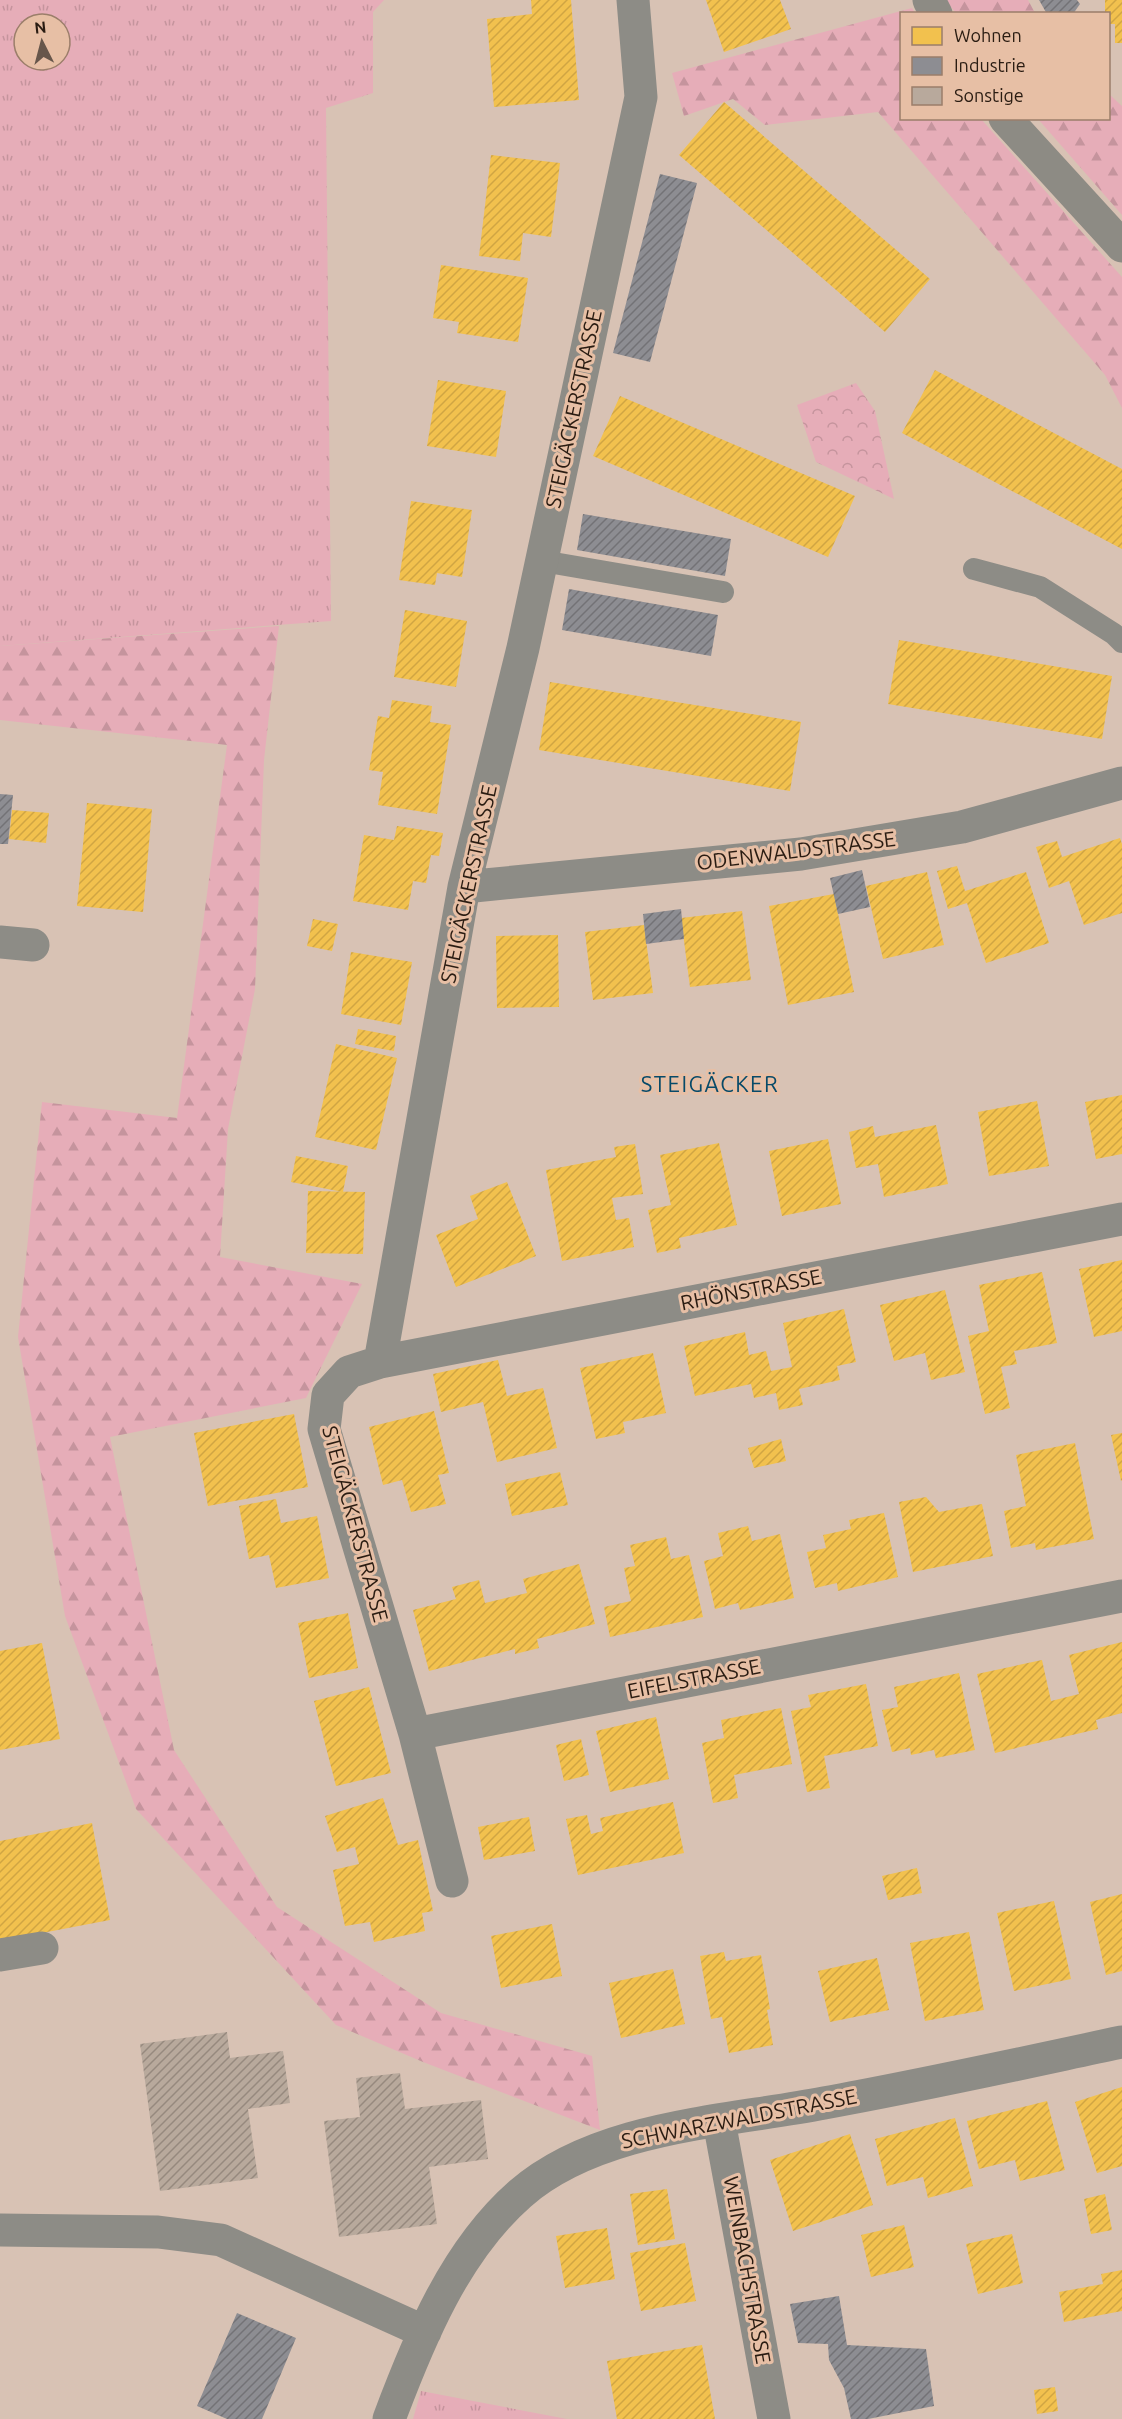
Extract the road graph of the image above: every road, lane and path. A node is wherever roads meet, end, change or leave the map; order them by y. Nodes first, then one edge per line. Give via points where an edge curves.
1 (633, 0) edge
2 (1007, 120) edge
3 (1122, 246) edge
4 (542, 561) junction
5 (974, 569) dead end
6 (723, 592) dead end
7 (1122, 642) edge
8 (1122, 783) edge
9 (464, 887) junction
10 (0, 942) edge
11 (33, 945) dead end
12 (1122, 1219) edge
13 (380, 1362) junction
14 (1122, 1596) edge
15 (415, 1734) junction
16 (452, 1881) dead end
17 (42, 1948) dead end
18 (0, 1955) edge
19 (1122, 2042) edge
20 (719, 2121) junction
21 (0, 2230) edge
22 (425, 2332) junction
23 (389, 2419) edge
24 (774, 2419) edge

1 - 4 street, STEIGÄCKERSTRASSE via 641,97
2 - 3 main road
4 - 6 lane
4 - 9 street, STEIGÄCKERSTRASSE
5 - 7 lane via 1040,587
8 - 9 street, ODENWALDSTRASSE via 962,827 801,854
9 - 13 street, STEIGÄCKERSTRASSE
10 - 11 street
12 - 13 street, RHÖNSTRASSE
13 - 15 street, STEIGÄCKERSTRASSE via 349,1372 328,1395 324,1429
14 - 15 street, EIFELSTRASSE
15 - 16 street
17 - 18 street
19 - 20 street, SCHWARZWALDSTRASSE
20 - 22 street, SCHWARZWALDSTRASSE via 644,2134 593,2150 553,2170 493,2220 472,2247
20 - 24 street, WEINBACHSTRASSE
21 - 22 street via 158,2232 221,2240
22 - 23 street, SCHWARZWALDSTRASSE

